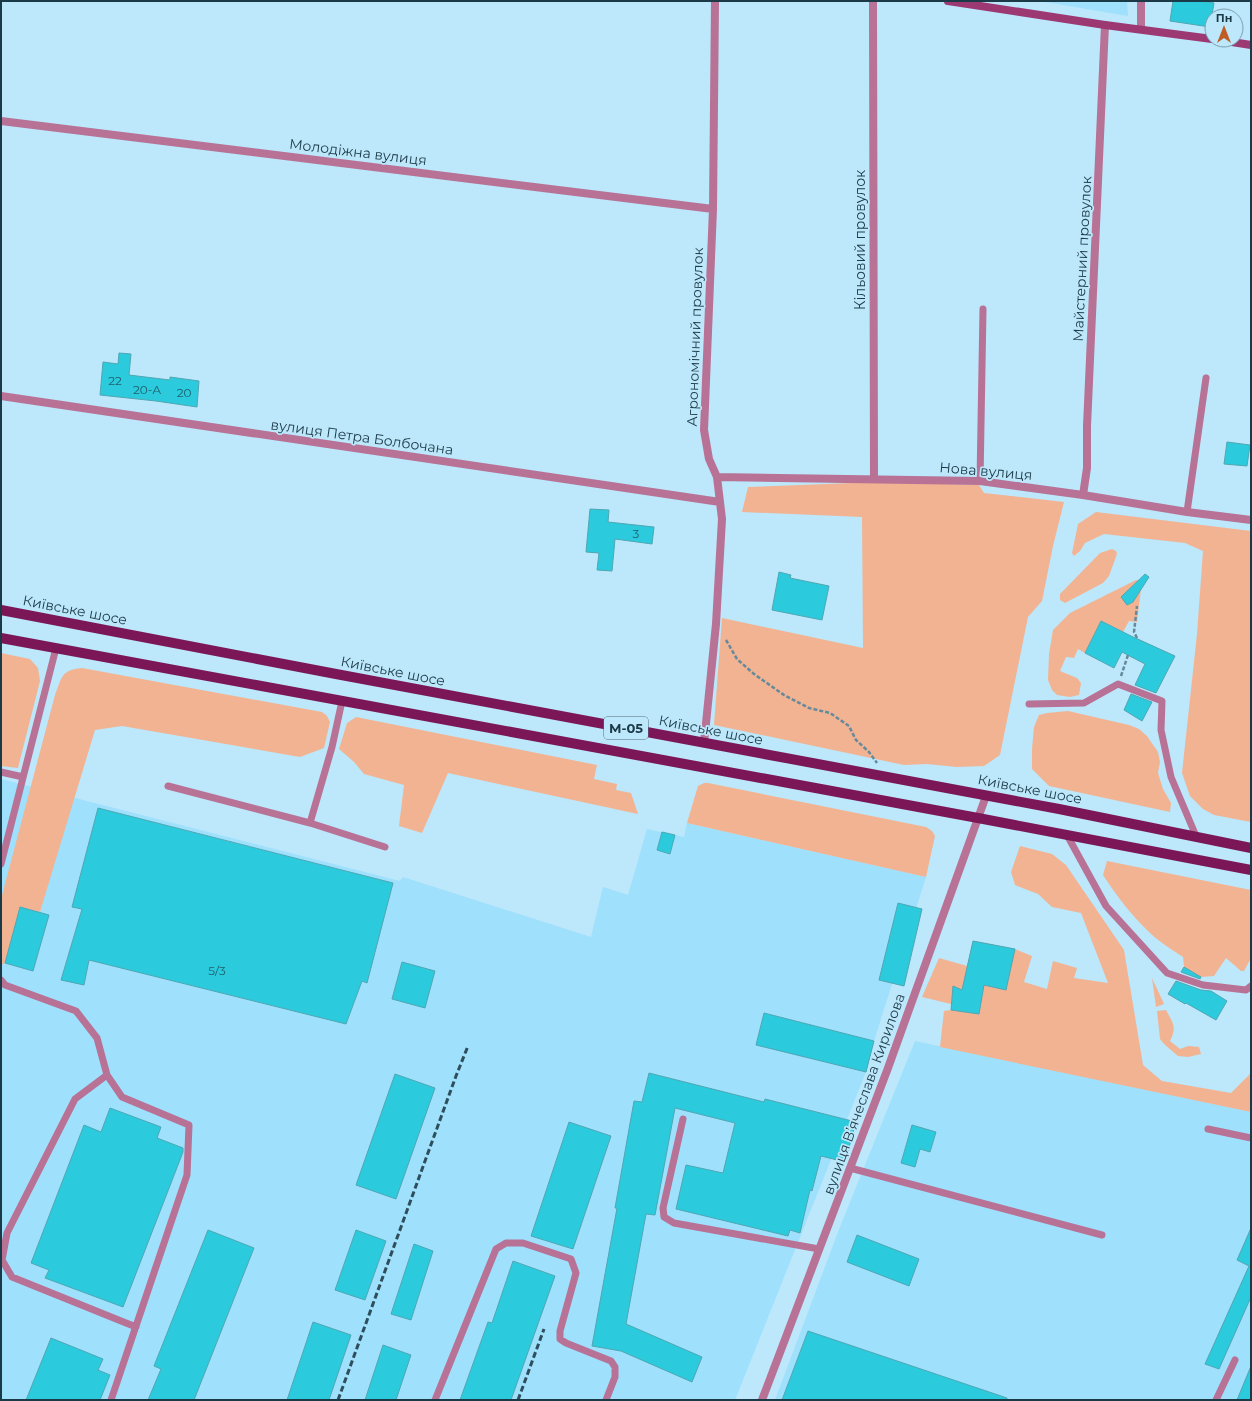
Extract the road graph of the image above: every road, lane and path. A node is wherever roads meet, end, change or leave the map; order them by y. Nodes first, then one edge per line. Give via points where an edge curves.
1 (715, 1) edge
2 (873, 1) edge
3 (948, 1) edge
4 (1141, 1) edge
5 (1105, 25) junction
6 (1141, 29) junction
7 (1204, 38) edge
8 (1, 121) edge
9 (713, 209) junction
10 (983, 309) dead end
11 (1206, 378) dead end
12 (1, 396) edge
13 (717, 477) junction
14 (874, 479) junction
15 (980, 481) junction
16 (1083, 495) junction
17 (720, 502) junction
18 (1187, 512) junction
19 (1251, 520) edge
20 (1137, 606) dead end
21 (1, 610) edge
22 (716, 624) junction
23 (1, 638) edge
24 (1137, 638) dead end
25 (56, 648) junction
26 (1128, 655) dead end
27 (1118, 684) junction
28 (342, 701) junction
29 (1029, 704) dead end
30 (704, 743) junction
31 (1, 772) edge
32 (23, 777) junction
33 (889, 777) junction
34 (168, 786) dead end
35 (986, 796) junction
36 (978, 818) junction
37 (310, 823) junction
38 (1067, 835) junction
39 (1196, 836) junction
40 (385, 847) dead end
41 (1251, 848) edge
42 (1, 864) edge
43 (1251, 870) edge
44 (1, 980) edge
45 (1251, 986) edge
46 (107, 1075) junction
47 (683, 1119) dead end
48 (1208, 1129) dead end
49 (1251, 1138) edge
50 (850, 1168) junction
51 (1102, 1234) dead end
52 (819, 1249) junction
53 (136, 1327) junction
54 (1235, 1360) dead end
55 (111, 1400) edge
56 (435, 1400) edge
57 (606, 1400) edge
58 (762, 1400) edge
59 (1216, 1400) edge

1 - 9 street, Агрономічний провулок
2 - 14 street, Кільовий провулок
3 - 5 street
4 - 6 street
5 - 6 street
5 - 16 street, Майстерний провулок via 1087,418 1087,468
6 - 7 street
8 - 9 street, Молодіжна вулиця
9 - 13 street, Агрономічний провулок via 704,430 709,459
10 - 15 lane
11 - 18 lane
12 - 17 street, вулиця Петра Болбочана
13 - 14 street, Нова вулиця
13 - 17 street, Агрономічний провулок
14 - 15 street, Нова вулиця
15 - 16 street, Нова вулиця
16 - 18 street, Нова вулиця
17 - 22 street, Агрономічний провулок via 722,519
18 - 19 street, Нова вулиця
20 - 24 path via 1134,632
21 - 30 main road, Київське шосе / М-05
22 - 30 street, Агрономічний провулок
22 - 33 path via 737,659 784,695 809,708 830,713 849,726 856,740
23 - 25 main road, М-05
25 - 28 main road, М-05
25 - 32 lane
26 - 27 path
27 - 29 lane via 1084,703
27 - 39 lane via 1162,701 1161,730 1171,777
28 - 36 main road, М-05
28 - 37 lane
30 - 33 main road, Київське шосе / М-05
31 - 32 lane
32 - 42 lane
33 - 35 main road, Київське шосе / М-05
34 - 37 lane
35 - 36 street, вулиця Вʼячеслава Кирилова
35 - 39 main road, Київське шосе / М-05
36 - 38 main road, М-05
36 - 50 street, вулиця Вʼячеслава Кирилова
37 - 40 lane
38 - 43 main road, М-05
38 - 45 lane via 1106,906 1167,973 1204,985 1246,990
39 - 41 main road, Київське шосе / М-05
44 - 46 lane via 5,985 76,1011 97,1038
46 - 53 lane via 122,1097 190,1125 187,1175
46 - 53 lane via 75,1099 7,1233 2,1260 12,1277
47 - 52 lane via 663,1208 664,1217 674,1223
48 - 49 lane
50 - 51 lane
50 - 52 street, вулиця Вʼячеслава Кирилова
52 - 58 street, вулиця Вʼячеслава Кирилова
53 - 55 lane
54 - 59 lane
56 - 57 lane via 496,1249 506,1243 523,1242 571,1259 576,1273 560,1339 611,1361 615,1367 615,1378

